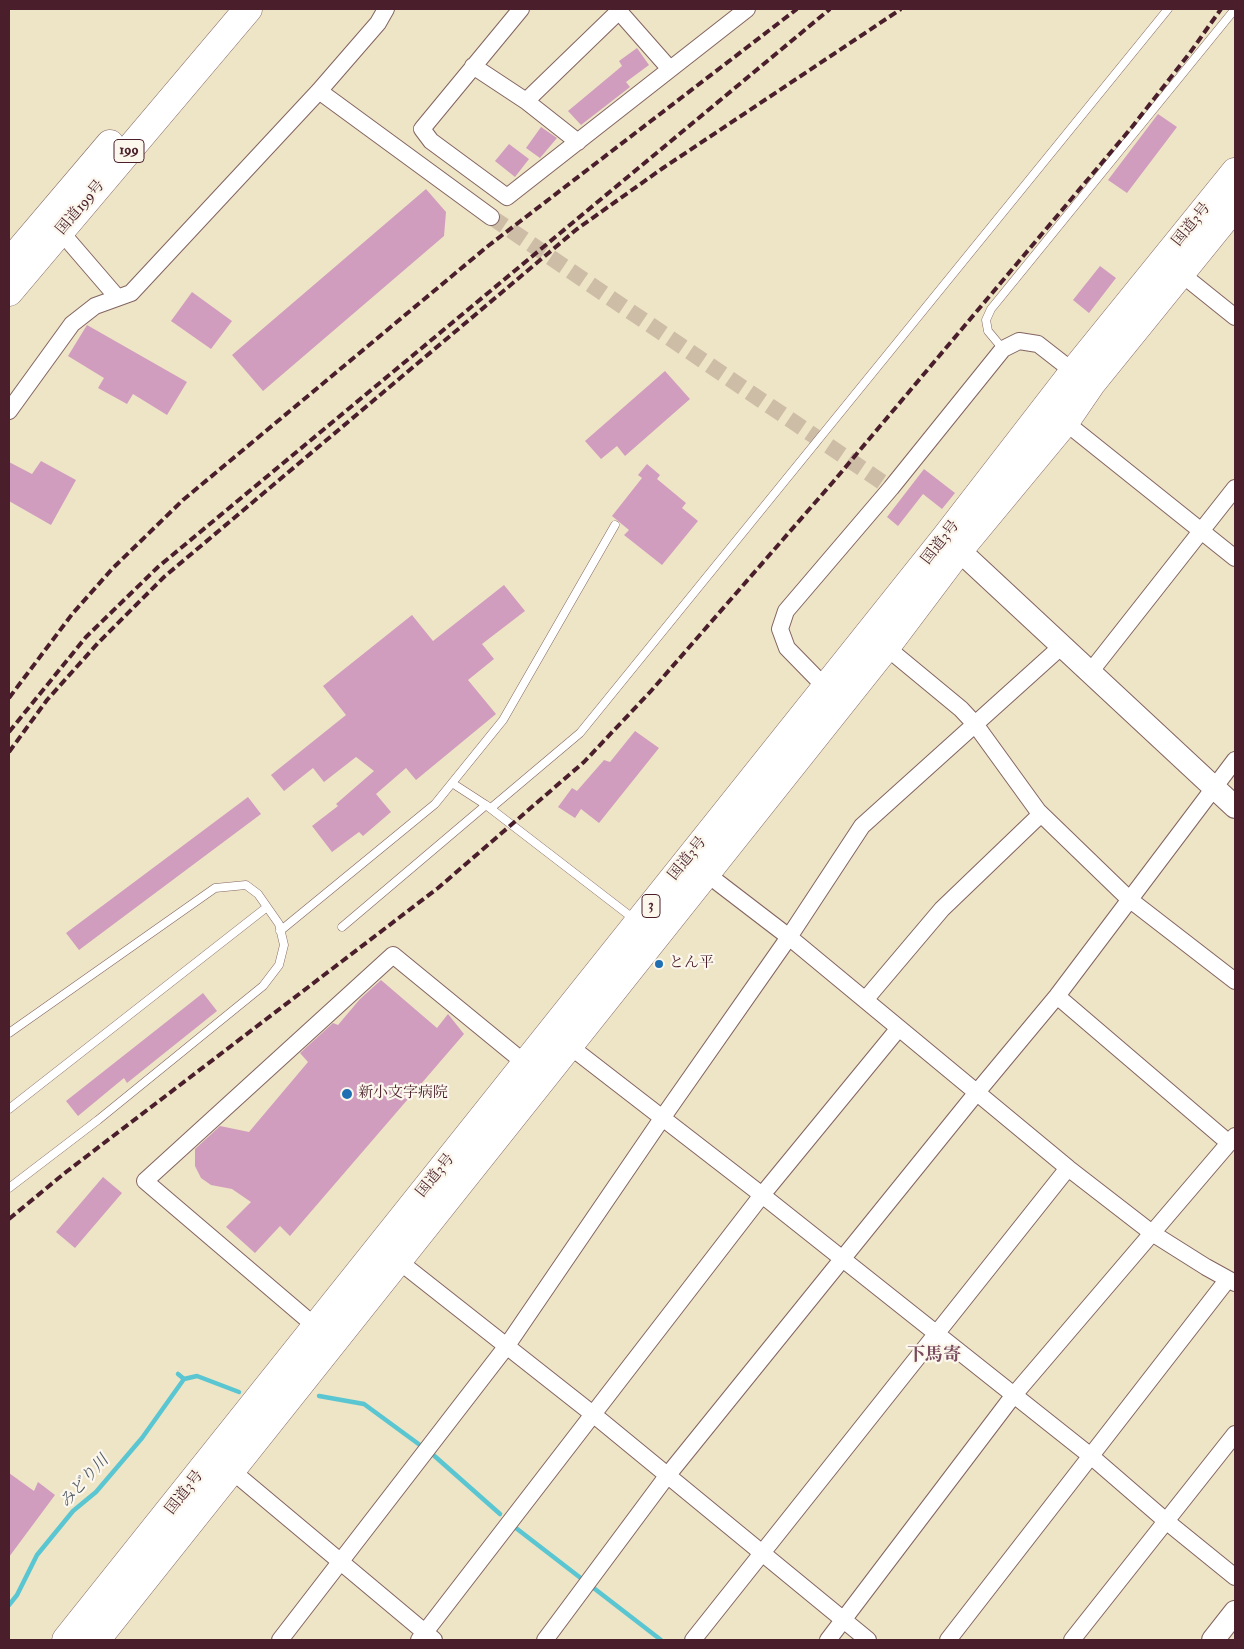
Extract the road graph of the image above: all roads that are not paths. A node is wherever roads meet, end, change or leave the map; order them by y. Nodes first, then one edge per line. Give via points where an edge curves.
1 (225, 9) edge
2 (248, 9) edge
3 (386, 9) edge
4 (520, 9) edge
5 (745, 9) edge
6 (1168, 9) edge
7 (1235, 9) edge
8 (618, 10) edge
9 (473, 66) junction
10 (668, 68) junction
11 (319, 91) junction
12 (526, 101) junction
13 (578, 142) junction
14 (1235, 172) edge
15 (1235, 206) edge
16 (491, 217) tunnel mouth
17 (55, 225) junction
18 (9, 263) edge
19 (1173, 267) junction
20 (9, 292) edge
21 (117, 297) junction
22 (1235, 317) edge
23 (1003, 348) junction
24 (1082, 378) junction
25 (9, 411) edge
26 (1065, 422) junction
27 (1235, 488) edge
28 (615, 525) dead end
29 (1200, 530) junction
30 (952, 544) junction
31 (1235, 558) edge
32 (1063, 645) junction
33 (886, 647) junction
34 (1091, 671) junction
35 (833, 694) junction
36 (975, 724) junction
37 (1235, 760) edge
38 (452, 783) junction
39 (1213, 787) junction
40 (489, 807) junction
41 (1235, 807) edge
42 (1041, 814) junction
43 (697, 866) junction
44 (1129, 900) junction
45 (267, 907) junction
46 (638, 921) junction
47 (342, 927) dead end
48 (280, 931) junction
49 (789, 937) junction
50 (1235, 981) edge
51 (1057, 996) junction
52 (865, 1000) junction
53 (899, 1028) junction
54 (9, 1033) edge
55 (560, 1039) junction
56 (526, 1064) junction
57 (978, 1091) junction
58 (9, 1109) edge
59 (662, 1117) junction
60 (1232, 1139) edge
61 (1068, 1168) junction
62 (9, 1188) edge
63 (762, 1195) junction
64 (1152, 1233) junction
65 (390, 1253) junction
66 (843, 1260) junction
67 (1232, 1281) edge
68 (325, 1334) junction
69 (935, 1335) junction
70 (506, 1347) junction
71 (1013, 1396) junction
72 (594, 1415) junction
73 (1235, 1434) edge
74 (1092, 1457) junction
75 (223, 1463) junction
76 (668, 1476) junction
77 (1166, 1521) junction
78 (762, 1554) junction
79 (340, 1561) junction
80 (1235, 1577) edge
81 (1235, 1612) edge
82 (844, 1621) junction
83 (426, 1638) edge
84 (66, 1640) edge
85 (96, 1640) edge
86 (280, 1640) edge
87 (545, 1640) edge
88 (693, 1640) edge
89 (828, 1640) edge
90 (868, 1640) edge
91 (948, 1640) edge
92 (1072, 1640) edge
93 (1214, 1640) edge

1 - 17 highway, 国道199号 / 199
2 - 17 highway, 国道199号 / 199
3 - 11 street via 378,23
4 - 9 street
5 - 10 street
6 - 40 lane via 580,733
7 - 23 lane via 991,309 986,320 988,331
8 - 10 street
8 - 12 street
9 - 12 street
9 - 13 street via 422,129 430,141 508,197
10 - 13 street
11 - 16 street
11 - 21 street via 131,293
12 - 13 street
14 - 19 highway, 国道3号 / 3
15 - 19 highway, 国道3号 / 3
17 - 18 highway, 国道199号 / 199
17 - 20 highway, 国道199号 / 199
17 - 21 street
19 - 22 street
19 - 24 highway, 国道3号 / 3
21 - 25 street via 96,306 72,324
23 - 24 street via 1019,341 1038,344
23 - 35 street via 887,485 786,612 780,629 787,648
24 - 26 highway, 国道3号 / 3
24 - 30 highway, 国道3号 / 3
26 - 29 street
26 - 30 highway, 国道3号 / 3
27 - 29 street
28 - 38 lane via 504,720
29 - 31 street
29 - 34 street
30 - 32 street
30 - 33 highway, 国道3号 / 3
30 - 35 highway, 国道3号 / 3
32 - 34 street
32 - 36 street
33 - 35 highway, 国道3号 / 3
33 - 36 street
34 - 39 street
35 - 43 highway, 国道3号 / 3
36 - 42 street
36 - 49 street via 862,826
37 - 39 street
38 - 40 lane
38 - 48 lane via 435,804
39 - 41 street
39 - 44 street
40 - 46 lane
40 - 47 lane
42 - 44 street
42 - 52 street via 942,909
43 - 46 highway, 国道3号 / 3
43 - 49 street
43 - 55 highway, 国道3号 / 3
44 - 50 street
44 - 51 street
45 - 48 lane
45 - 54 lane via 246,885 215,888
45 - 58 lane
46 - 55 highway, 国道3号 / 3
48 - 62 lane via 284,945 279,965 263,986
49 - 52 street
49 - 59 street
51 - 57 street
51 - 60 street
52 - 53 street
53 - 57 street
53 - 63 street
55 - 56 highway, 国道3号 / 3
55 - 59 street
55 - 65 highway, 国道3号 / 3
56 - 65 highway, 国道3号 / 3
56 - 68 street via 393,955 145,1181
57 - 61 street
57 - 66 street
59 - 63 street
59 - 70 street
60 - 64 street
61 - 64 street
61 - 69 street
63 - 66 street
63 - 72 street
64 - 67 street
64 - 71 street
65 - 68 highway, 国道3号 / 3
65 - 70 street
66 - 69 street
66 - 76 street
67 - 74 street
68 - 75 highway, 国道3号 / 3
69 - 71 street
69 - 78 street
70 - 72 street
70 - 79 street
71 - 74 street
71 - 82 street
72 - 76 street
72 - 83 street
73 - 77 street
74 - 77 street
74 - 91 street
75 - 79 street
75 - 84 highway, 国道3号 / 3
75 - 85 highway, 国道3号 / 3
76 - 78 street
76 - 87 street
77 - 80 street
77 - 92 street
78 - 82 street
78 - 88 street
79 - 83 street
79 - 86 street
81 - 93 street
82 - 89 street
82 - 90 street

